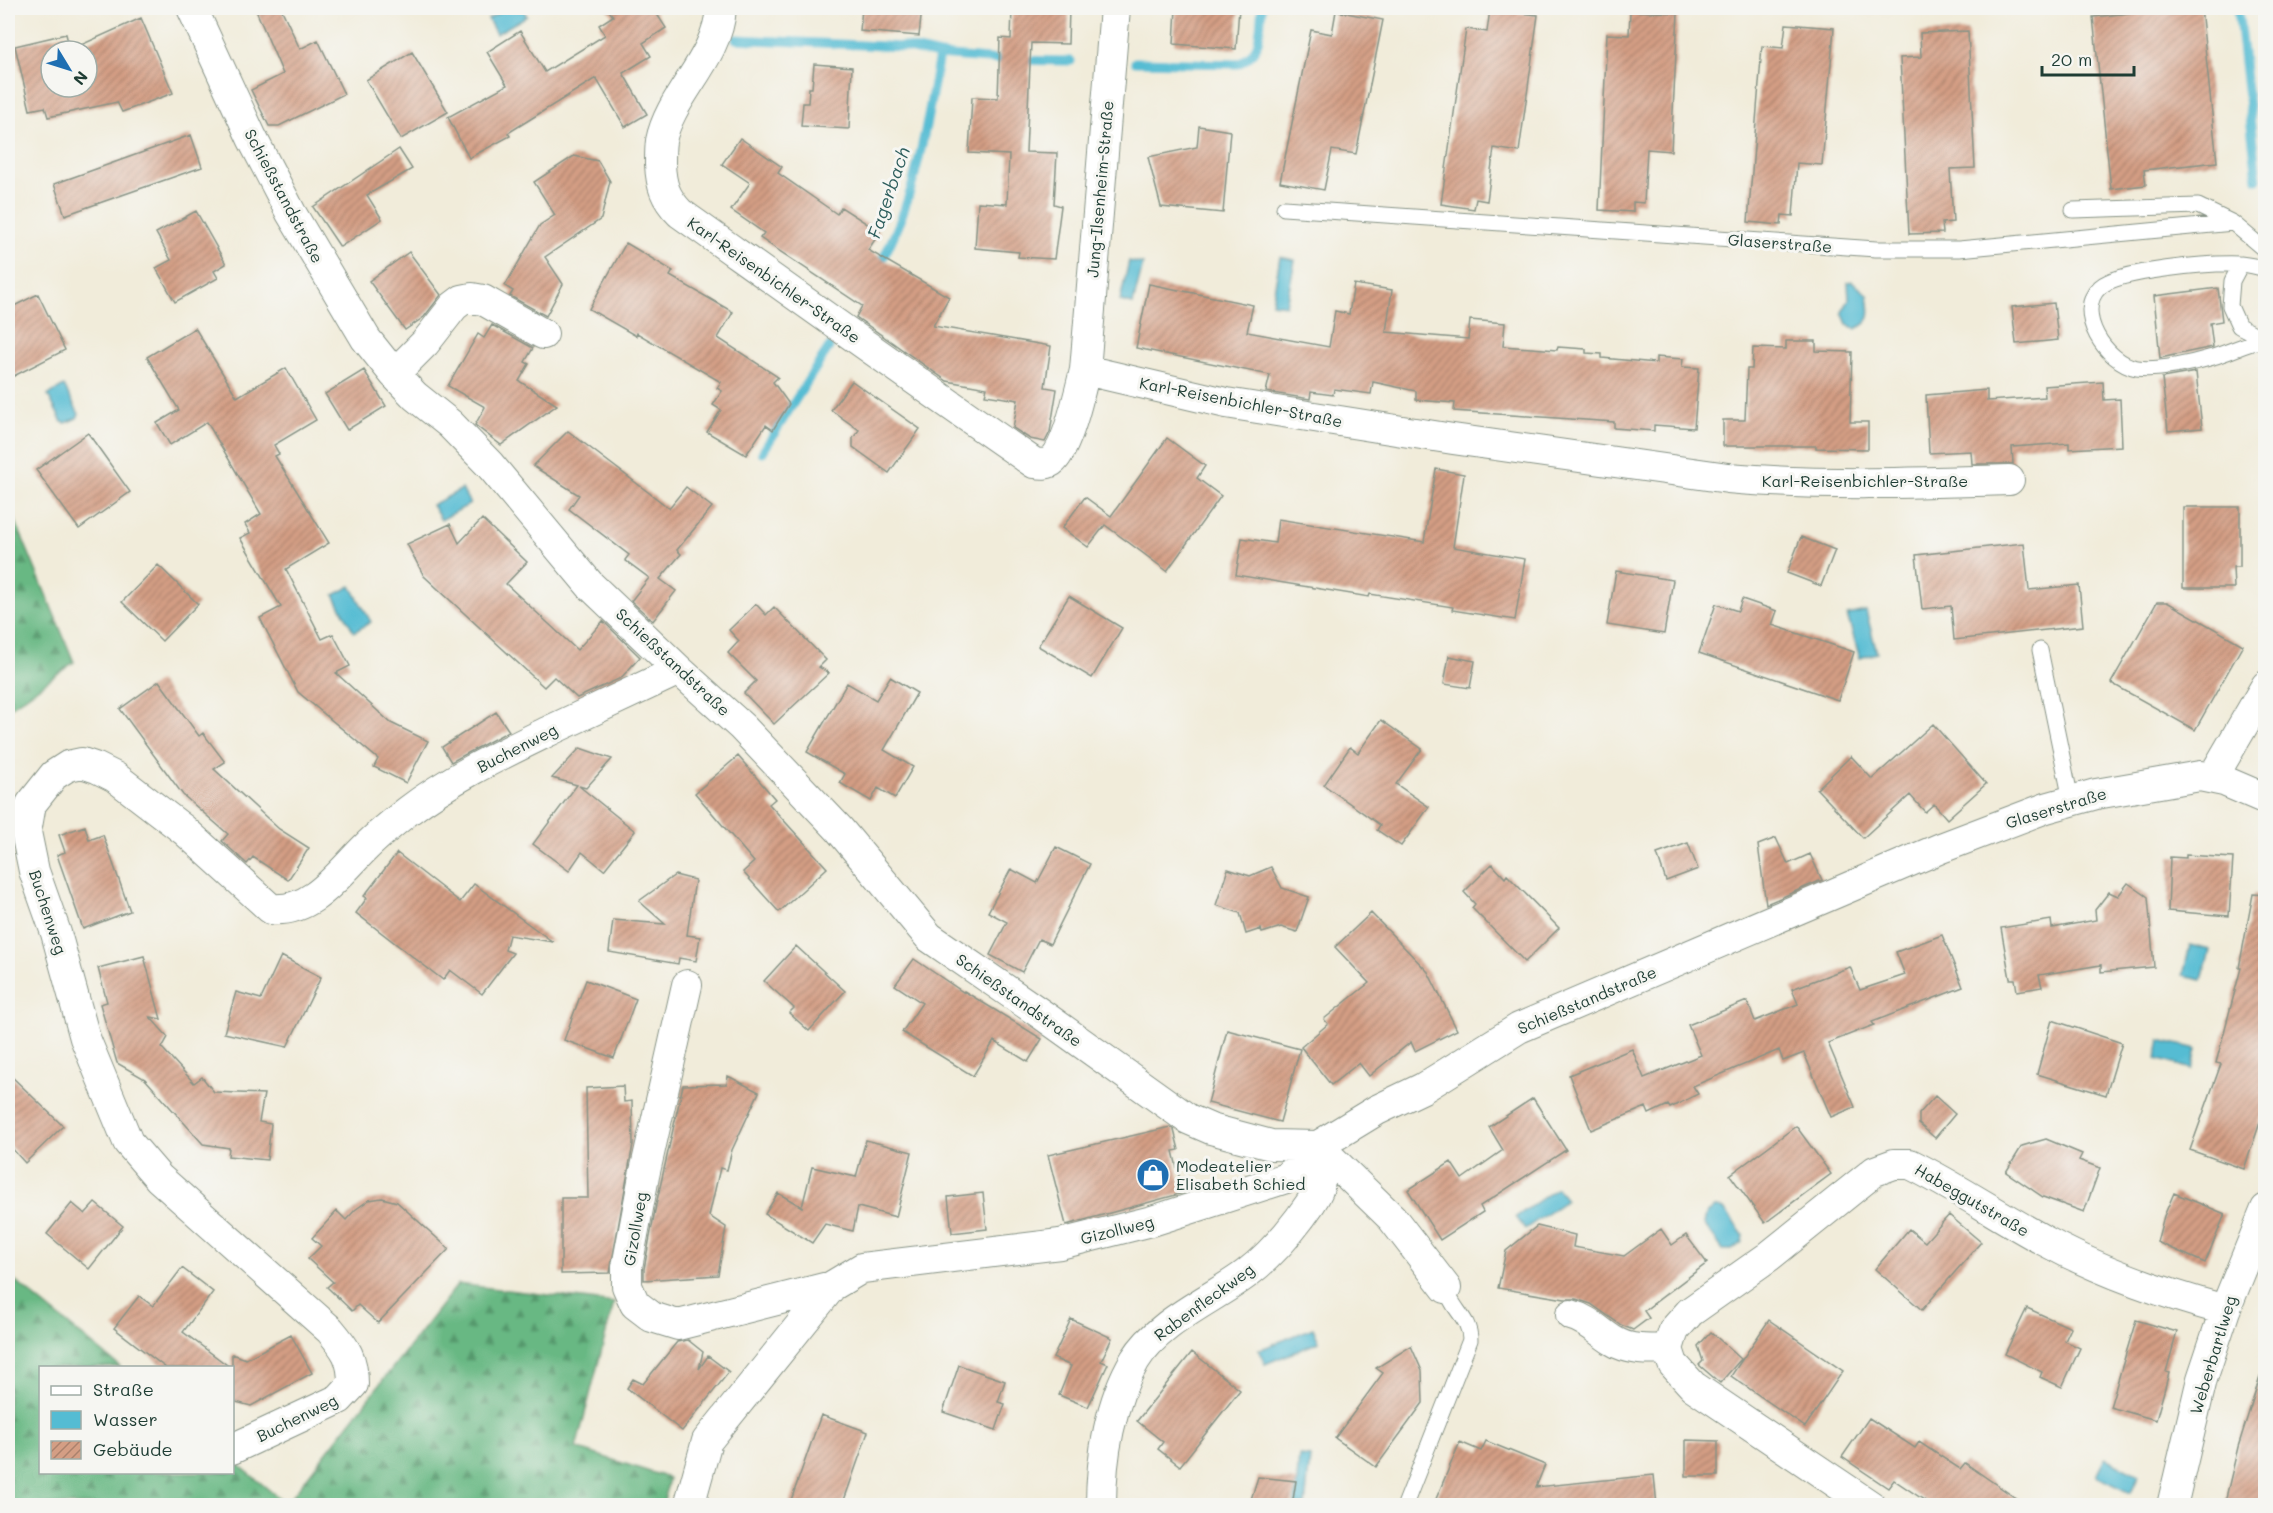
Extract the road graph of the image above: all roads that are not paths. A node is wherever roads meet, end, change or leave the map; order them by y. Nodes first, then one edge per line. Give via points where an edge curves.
1 (192, 8) edge
2 (720, 8) edge
3 (1115, 8) edge
4 (1284, 208) dead end
5 (2073, 210) dead end
6 (2233, 223) junction
7 (2265, 251) edge
8 (2241, 264) junction
9 (2265, 269) edge
10 (543, 334) dead end
11 (2265, 339) edge
12 (1084, 370) junction
13 (394, 374) junction
14 (2008, 480) dead end
15 (2040, 650) dead end
16 (679, 670) junction
17 (2265, 686) edge
18 (2213, 777) junction
19 (2265, 799) edge
20 (2071, 800) junction
21 (1807, 905) joint
22 (687, 985) dead end
23 (1318, 1146) junction
24 (2265, 1209) edge
25 (832, 1286) junction
26 (1446, 1288) joint
27 (2225, 1310) junction
28 (1571, 1315) dead end
29 (1668, 1349) junction
30 (234, 1448) edge
31 (689, 1506) edge
32 (1101, 1506) edge
33 (1407, 1506) edge
34 (1871, 1506) edge
35 (2172, 1506) edge

1 - 13 street, Schießstandstraße via 291,213 366,339
2 - 12 street, Karl-Reisenbichler-Straße via 717,29 704,59 664,130 660,154 663,190 680,213 1034,463 1052,461 1060,448
3 - 12 street, Jung-Ilsenheim-Straße
4 - 6 lane, Glaserstraße via 1876,249 1959,249
5 - 6 lane via 2199,206
6 - 7 lane
8 - 9 lane
8 - 11 lane via 2232,281 2230,306 2239,326
8 - 11 lane via 2195,266 2116,278 2091,298 2090,315 2096,335 2103,346 2135,368 2167,367 2210,358
10 - 13 street via 483,300 462,300
12 - 14 street, Karl-Reisenbichler-Straße via 1226,403 1728,478 1844,484
13 - 16 street, Schießstandstraße via 490,465 590,585
15 - 20 lane
16 - 23 street, Schießstandstraße via 742,727 839,829 929,937 1188,1119 1271,1145
16 - 30 street, Buchenweg via 495,757 453,782 409,810 328,886 300,905 284,910 271,909 184,830 97,768 82,763 68,766 54,775 31,804 26,832 34,871 56,933 84,1038 128,1142 159,1178 330,1330 346,1348 353,1368 353,1384 339,1399
17 - 18 street
18 - 19 street
18 - 20 street, Glaserstraße via 2192,777
20 - 21 street, Glaserstraße via 1941,848
21 - 23 street, Schießstandstraße via 1519,1028 1423,1088
22 - 25 street, Gizollweg via 627,1268 627,1286 635,1305 652,1317 678,1325
23 - 25 street, Gizollweg via 1286,1178 1152,1221 1060,1244 862,1268
23 - 26 street via 1387,1212
23 - 32 street, Rabenfleckweg via 1319,1187 1292,1228 1246,1274 1177,1320 1152,1340 1136,1360 1109,1429
24 - 27 street, Weberbartlweg
25 - 31 street, Gizollweg via 707,1441
26 - 33 lane via 1450,1301 1468,1324 1470,1340
27 - 29 street, Habeggutstraße via 2173,1296 2099,1268 2045,1242 1926,1172 1910,1164 1894,1164 1875,1171 1768,1257 1690,1312 1674,1330
27 - 35 street, Weberbartlweg via 2202,1379
28 - 29 street via 1624,1346
29 - 34 street via 1672,1364 1693,1386

